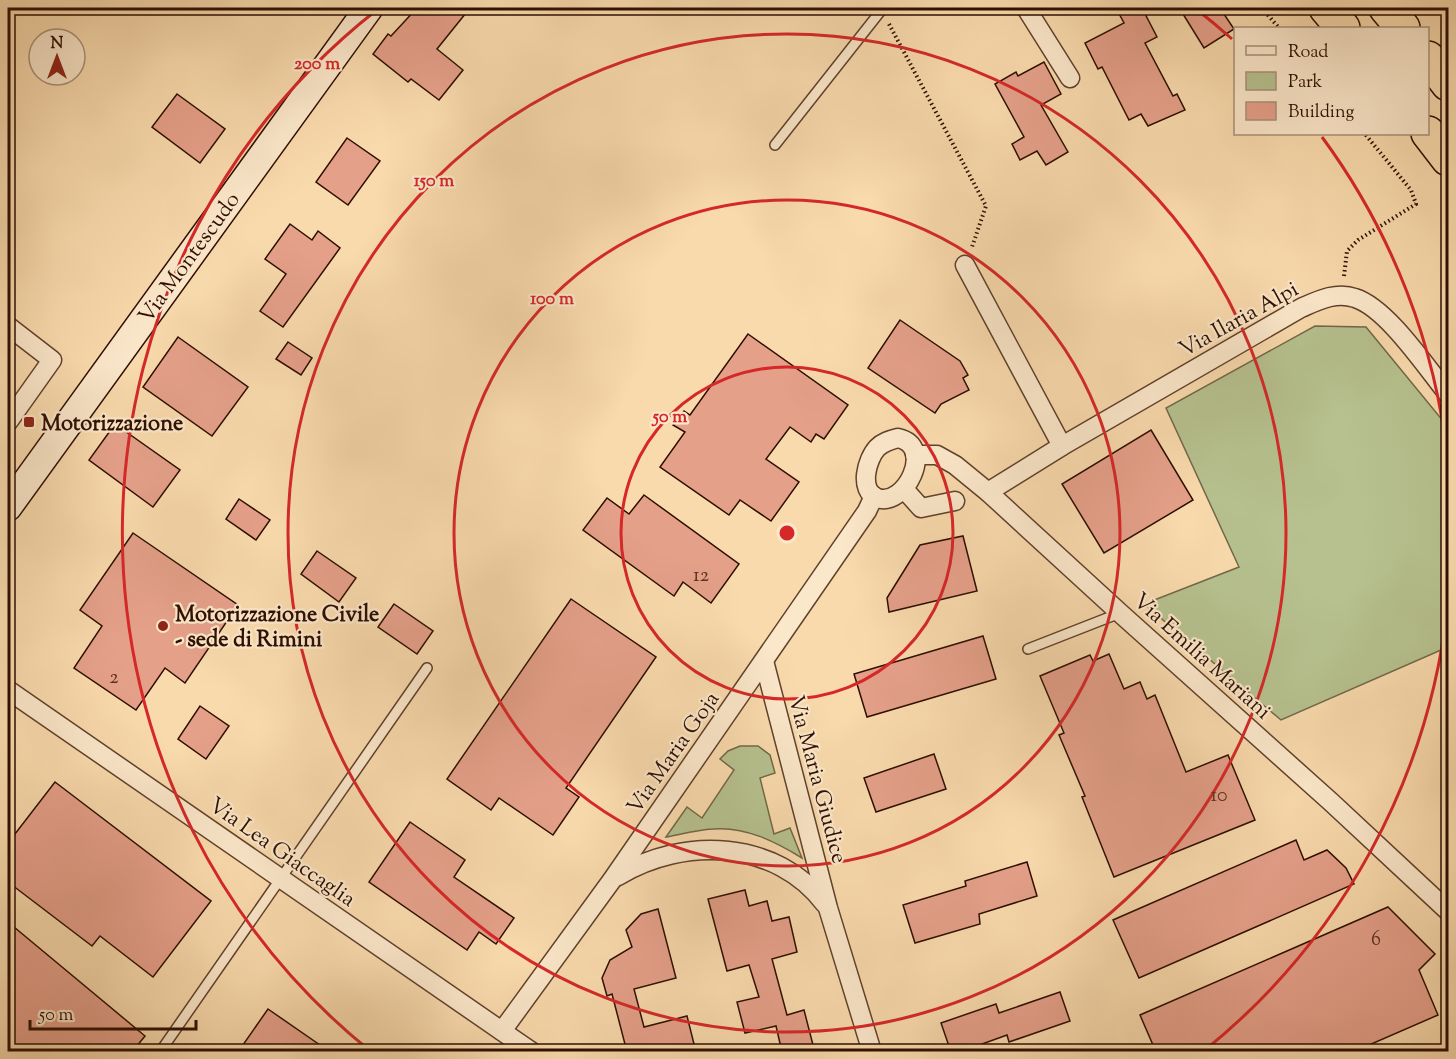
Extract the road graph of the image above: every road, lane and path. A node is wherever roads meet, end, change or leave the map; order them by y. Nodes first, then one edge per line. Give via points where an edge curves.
1 (369, 8) edge
2 (1026, 8) edge
3 (1262, 8) edge
4 (1326, 8) edge
5 (1386, 8) edge
6 (882, 9) edge
7 (1279, 27) edge
8 (1342, 27) edge
9 (1402, 27) edge
10 (1429, 59) edge
11 (1070, 78) dead end
12 (1449, 84) edge
13 (1429, 134) edge
14 (1366, 135) edge
15 (775, 145) dead end
16 (1449, 159) edge
17 (965, 265) joint
18 (1342, 297) junction
19 (8, 326) edge
20 (1449, 394) edge
21 (8, 422) edge
22 (1062, 446) junction
23 (915, 455) junction
24 (904, 489) junction
25 (988, 492) junction
26 (874, 496) junction
27 (955, 501) dead end
28 (8, 507) edge
29 (1120, 613) junction
30 (1028, 649) dead end
31 (764, 661) junction
32 (427, 668) dead end
33 (8, 690) edge
34 (281, 878) junction
35 (612, 880) junction
36 (828, 908) junction
37 (1449, 911) edge
38 (502, 1031) junction
39 (160, 1052) edge
40 (532, 1052) edge
41 (872, 1052) edge

1 - 28 street, Via Montescudo
2 - 11 street
3 - 7 path
4 - 8 highway
5 - 9 highway
6 - 15 lane
6 - 17 path via 986,206
10 - 12 highway
13 - 16 highway
14 - 18 path via 1411,190 1416,204 1347,251
17 - 22 street
18 - 20 street, Via Ilaria Alpi via 1354,297 1377,310
18 - 22 street, Via Ilaria Alpi via 1330,296 1301,308
19 - 21 street via 52,360
22 - 25 street, Via Ilaria Alpi
23 - 24 street via 911,479
23 - 25 street, Via Emilia Mariani via 937,455
23 - 26 street via 907,440 898,438 878,447 869,463 866,481
24 - 26 street via 885,499
24 - 27 street via 921,508
25 - 29 street, Via Emilia Mariani
26 - 31 street, Via Maria Goja
29 - 30 lane
29 - 37 street, Via Emilia Mariani
31 - 35 street, Via Maria Goja
31 - 36 street, Via Maria Giudice
32 - 34 lane
33 - 34 street, Via Lea Giaccaglia
34 - 38 street, Via Lea Giaccaglia
34 - 39 lane
35 - 36 street, Via Maria Giudice via 656,858 705,849 734,851 763,857 787,868 817,893
35 - 38 street, Via Maria Goja
36 - 41 street, Via Maria Giudice
38 - 40 street, Via Lea Giaccaglia

